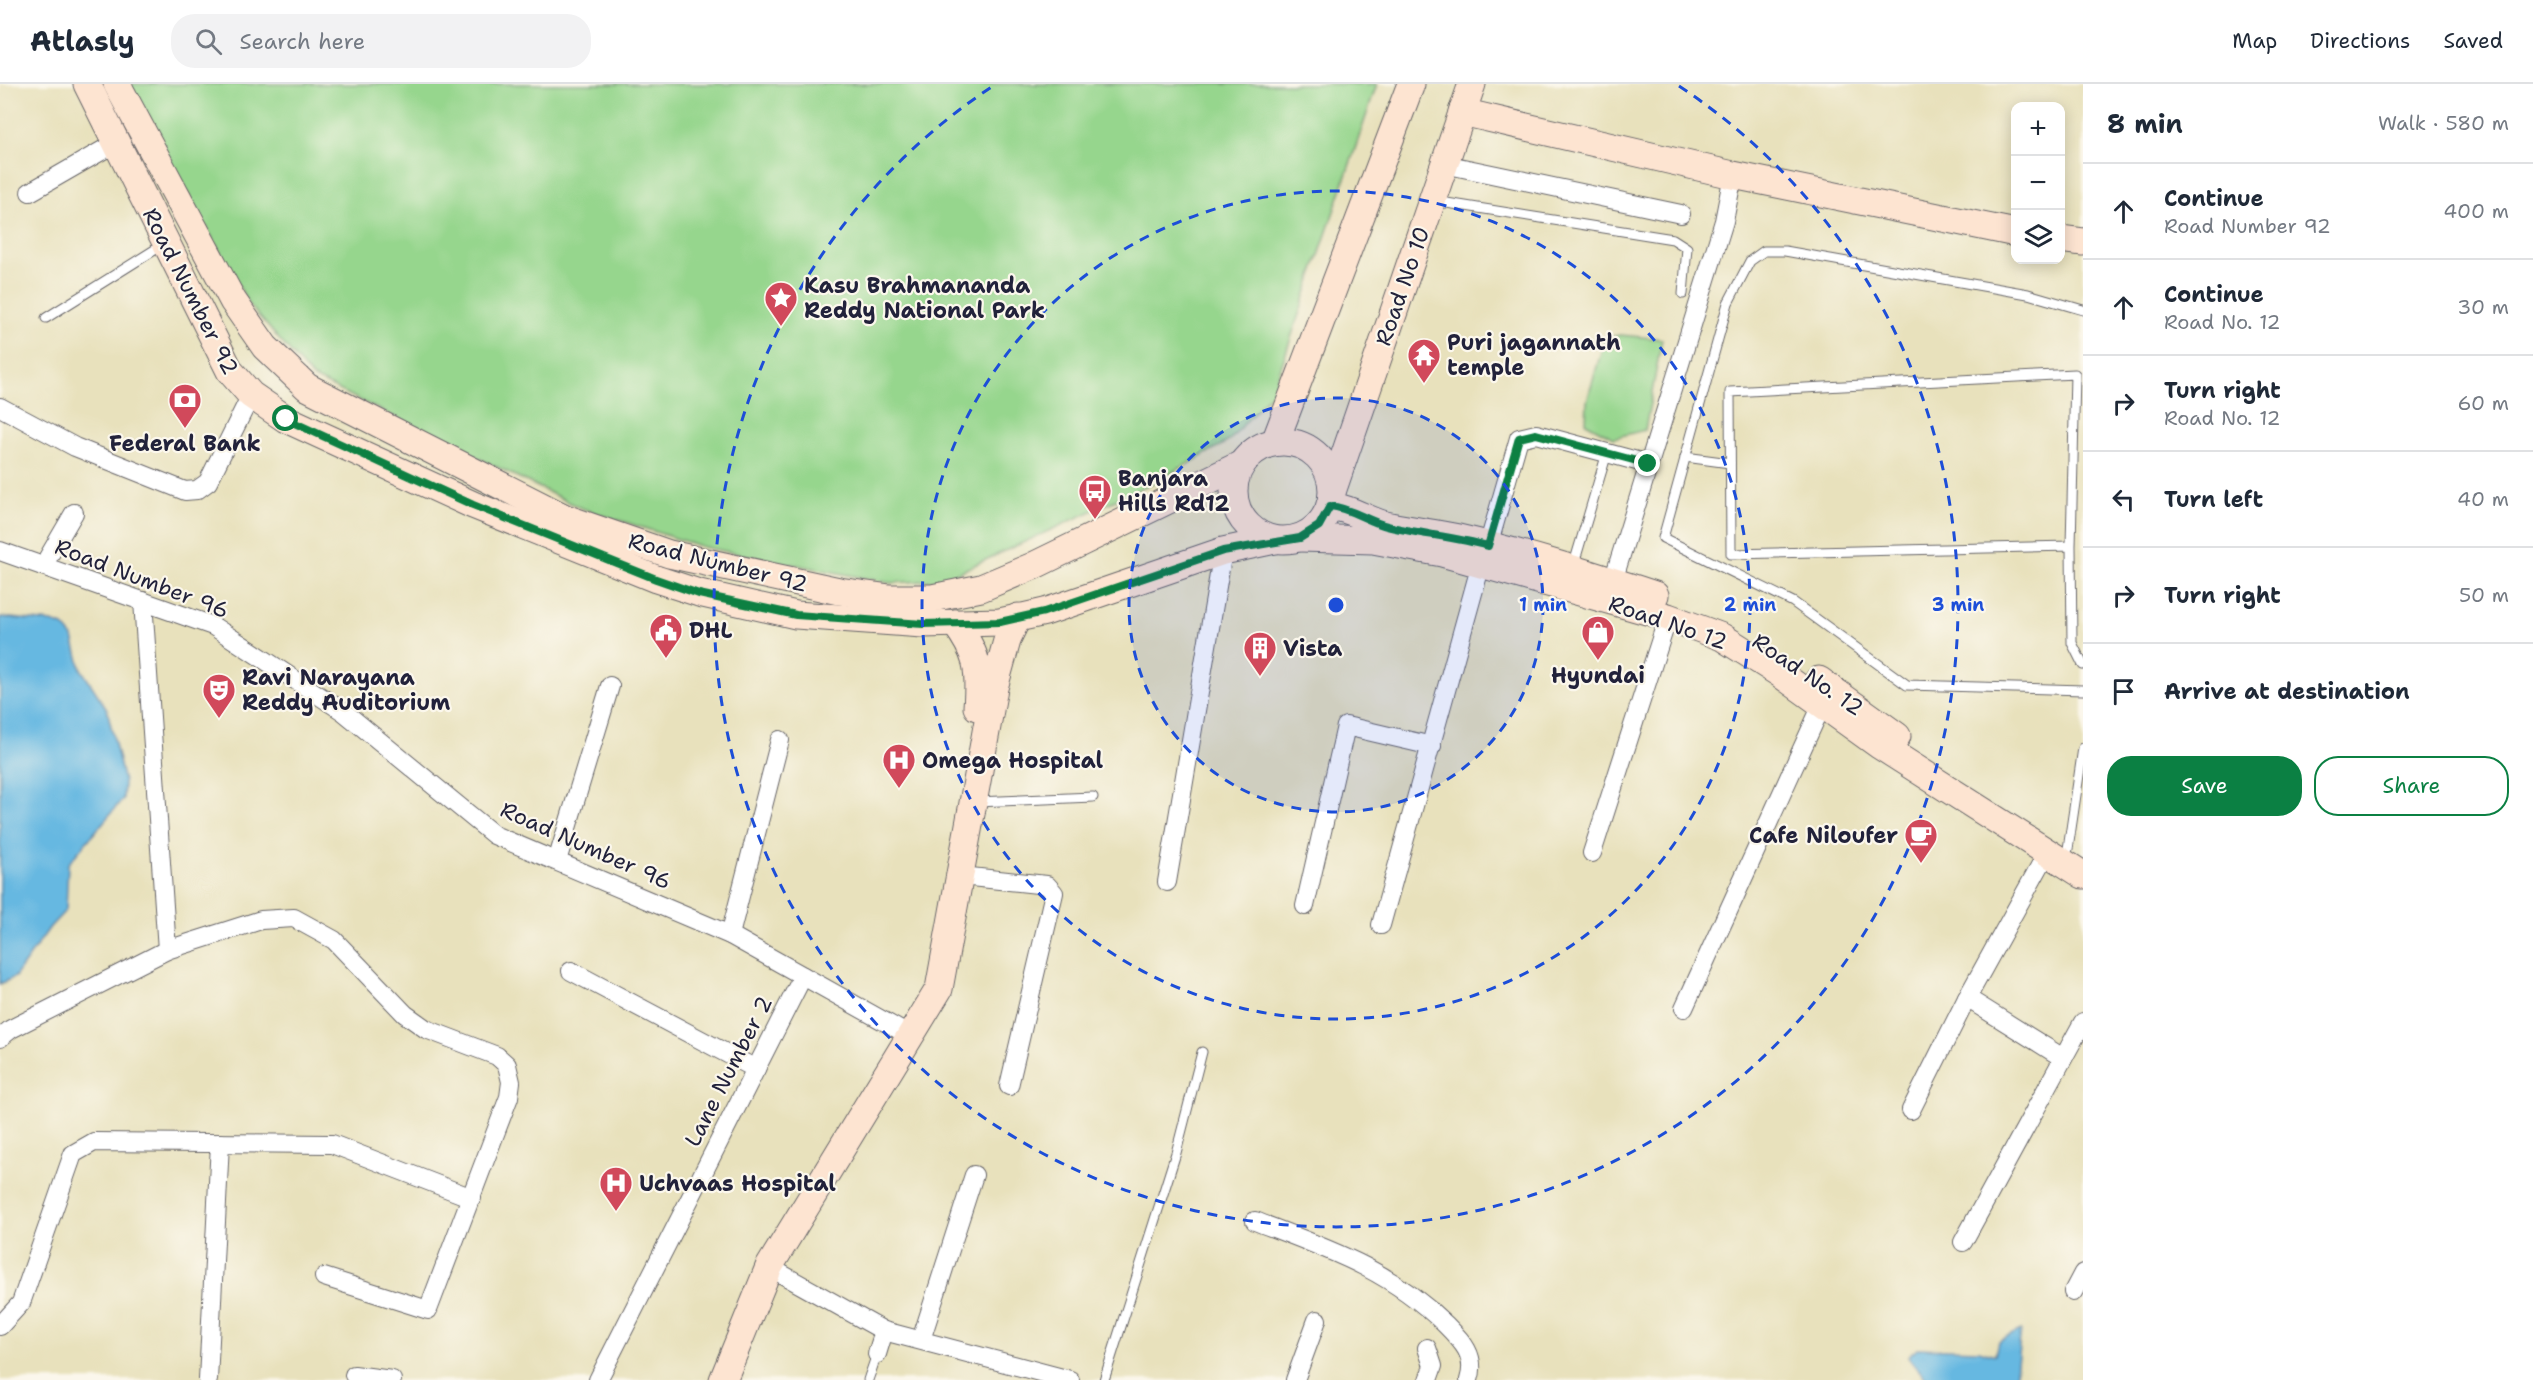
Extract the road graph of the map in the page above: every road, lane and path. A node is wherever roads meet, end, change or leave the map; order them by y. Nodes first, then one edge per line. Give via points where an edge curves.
1 (87, 84) edge
2 (117, 84) edge
3 (1411, 84) edge
4 (1472, 84) edge
5 (1462, 112) junction
6 (117, 142) junction
7 (1444, 164) junction
8 (1733, 175) junction
9 (30, 192) dead end
10 (1432, 201) junction
11 (1681, 214) dead end
12 (2011, 232) edge
13 (2065, 240) edge
14 (2083, 242) edge
15 (166, 243) junction
16 (1683, 294) dead end
17 (2083, 310) edge
18 (46, 318) dead end
19 (251, 395) junction
20 (0, 407) edge
21 (1275, 442) junction
22 (1607, 453) junction
23 (1685, 457) junction
24 (1730, 463) junction
25 (1242, 464) junction
26 (1648, 464) junction
27 (487, 479) junction
28 (1332, 497) junction
29 (473, 505) junction
30 (74, 513) dead end
31 (1288, 539) junction
32 (2071, 546) junction
33 (0, 551) edge
34 (1223, 551) junction
35 (1485, 555) junction
36 (43, 566) junction
37 (1573, 569) junction
38 (1613, 581) junction
39 (803, 585) junction
40 (143, 601) junction
41 (796, 615) junction
42 (1018, 617) junction
43 (1668, 617) junction
44 (955, 623) junction
45 (2083, 665) edge
46 (610, 686) dead end
47 (2083, 690) edge
48 (1822, 705) junction
49 (780, 740) dead end
50 (1432, 746) junction
51 (2083, 748) edge
52 (1093, 797) dead end
53 (974, 802) junction
54 (1592, 853) dead end
55 (2066, 854) edge
56 (557, 861) junction
57 (2083, 875) edge
58 (961, 876) junction
59 (1167, 882) dead end
60 (1305, 906) dead end
61 (1381, 926) dead end
62 (730, 935) junction
63 (167, 950) junction
64 (571, 971) dead end
65 (803, 976) junction
66 (1967, 998) junction
67 (926, 1006) junction
68 (1684, 1008) dead end
69 (2083, 1022) edge
70 (4, 1030) edge
71 (912, 1037) junction
72 (1202, 1052) dead end
73 (2063, 1058) junction
74 (756, 1069) junction
75 (1009, 1086) dead end
76 (1911, 1110) dead end
77 (220, 1143) junction
78 (974, 1175) dead end
79 (471, 1198) junction
80 (1255, 1221) dead end
81 (1963, 1242) dead end
82 (769, 1267) junction
83 (2083, 1273) edge
84 (324, 1277) dead end
85 (2073, 1292) dead end
86 (1317, 1320) dead end
87 (0, 1326) edge
88 (884, 1330) junction
89 (921, 1340) junction
90 (1426, 1348) dead end
91 (877, 1354) joint
92 (354, 1375) dead end
93 (1044, 1377) edge
94 (208, 1380) edge
95 (392, 1380) edge
96 (598, 1380) edge
97 (723, 1380) edge
98 (868, 1380) edge
99 (1070, 1380) edge
100 (1104, 1380) edge
101 (1296, 1380) edge
102 (1428, 1380) edge
103 (1469, 1380) edge

1 - 6 main road, Road Number 92
2 - 27 main road, Road Number 92 via 233,301 265,347 307,387
3 - 21 main road
4 - 5 main road, Road No 10
5 - 7 main road, Road No 10
5 - 8 main road
6 - 9 street
6 - 15 main road, Road Number 92
7 - 10 main road, Road No 10
7 - 11 street
8 - 12 main road
8 - 26 street via 1724,221
10 - 16 lane via 1673,238 1687,248
10 - 28 main road, Road No 10
13 - 14 main road
15 - 18 lane
15 - 19 main road, Road Number 92 via 230,371
17 - 23 lane via 2028,294 1785,251 1764,251 1750,261 1728,303
19 - 20 street via 208,482 197,490 185,491 75,447
19 - 29 main road, Road Number 92 via 286,419
21 - 25 main road via 1256,450
21 - 28 main road via 1292,442 1320,458 1329,472
22 - 26 street
22 - 35 street via 1536,434 1519,438
22 - 37 lane
23 - 24 lane
23 - 47 lane via 1663,538 1793,602 1907,685
24 - 32 lane via 1731,554
24 - 32 lane via 1730,392 2075,374
25 - 31 main road via 1235,479 1238,511 1260,535
25 - 39 main road, Road Number 92 via 981,588 932,598 890,598
26 - 38 street
27 - 29 main road
27 - 39 main road, Road Number 92 via 565,518 669,555
28 - 31 main road via 1319,526
28 - 35 main road, Road No. 12 via 1368,520 1457,538
29 - 41 main road, Road Number 92 via 656,579 709,596
30 - 36 street
31 - 34 main road, Road Number 92
31 - 35 main road, Road No 12 via 1373,540 1442,553
32 - 45 lane via 2072,643
33 - 36 street, Road Number 96
34 - 42 main road, Road Number 92 via 1044,612
34 - 59 street
35 - 37 main road, Road No. 12
35 - 43 main road, Road No 12
35 - 50 street
36 - 40 street, Road Number 96
37 - 38 main road, Road No. 12
38 - 55 main road, Road No. 12 via 1735,626
39 - 41 main road
40 - 56 street, Road Number 96 via 213,626 344,712 494,835
40 - 63 street
41 - 44 main road, Road Number 92
42 - 44 main road, Road Number 92 via 1000,622
42 - 53 main road via 1008,637 994,688
43 - 48 main road, Road No 12 via 1722,637
43 - 54 street
44 - 67 main road via 973,651 979,679 943,892 922,984
46 - 56 street
48 - 55 main road, Road No 12 via 1888,751
48 - 68 street
49 - 62 street
50 - 60 street via 1346,726
50 - 61 street
51 - 55 lane
52 - 53 lane
53 - 58 main road
55 - 57 main road, Road No 12
55 - 66 street
56 - 62 street, Road Number 96
58 - 67 main road via 939,988
58 - 75 street via 1047,885 1054,893
62 - 65 street, Road Number 96
63 - 70 street
63 - 79 street via 261,920 294,918 334,939 405,1014 426,1029 497,1056 507,1065 509,1097
64 - 74 street
65 - 71 street, Road Number 96
65 - 74 street, Lane Number 2
66 - 73 street
66 - 76 street
67 - 71 main road
69 - 73 street
71 - 82 main road
72 - 100 lane via 1176,1152
73 - 81 street
74 - 96 street, Lane Number 2
77 - 79 street via 332,1144
77 - 87 street via 94,1143 73,1154 21,1303
77 - 94 street
78 - 89 street
79 - 84 street via 428,1310
80 - 103 street via 1347,1256 1404,1288 1464,1345 1472,1362
82 - 88 street
82 - 97 main road
83 - 85 street
86 - 101 street
88 - 89 street
88 - 91 street
89 - 93 street
90 - 102 street via 1433,1366
91 - 98 lane
92 - 95 street
93 - 99 street

